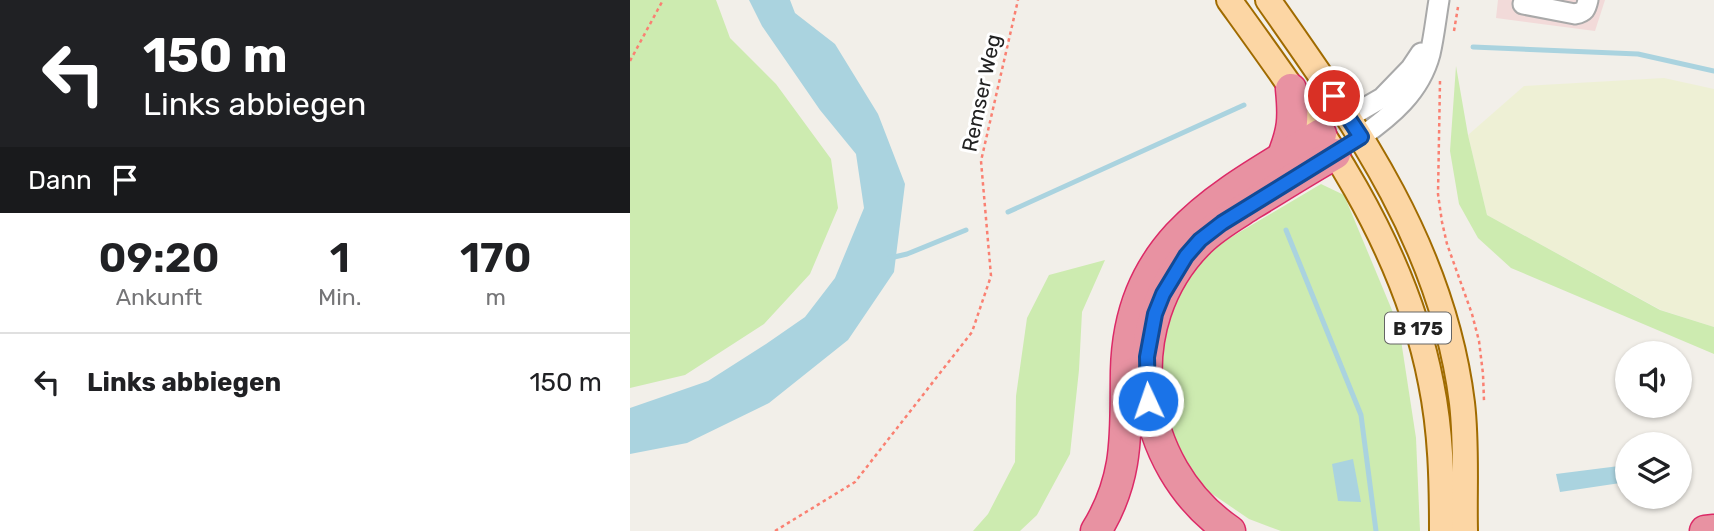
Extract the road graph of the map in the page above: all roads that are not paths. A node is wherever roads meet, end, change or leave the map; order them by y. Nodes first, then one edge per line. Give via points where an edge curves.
1 (1229, 0) edge
2 (1268, 0) edge
3 (1439, 0) edge
4 (1588, 0) edge
5 (1523, 4) dead end
6 (1292, 89) junction
7 (1355, 127) junction
8 (1328, 144) junction
9 (1282, 158) junction
10 (1453, 524) edge
11 (1714, 530) edge
12 (1097, 531) edge
13 (1230, 531) edge
14 (1705, 531) edge

1 - 6 main road, B 175
2 - 7 main road, B 175
3 - 7 street via 1433,30 1411,68
4 - 5 street via 1586,9 1575,14
6 - 8 main road, B 175
6 - 9 highway via 1291,135
7 - 8 main road
7 - 10 main road, B 175 via 1423,255 1447,330 1462,404
8 - 9 highway
8 - 10 main road, B 175 via 1379,230 1414,315 1429,370
8 - 13 highway via 1200,240 1174,274 1155,314 1146,379 1160,443 1187,491
9 - 12 highway via 1203,210 1150,274 1128,341 1120,476
11 - 14 highway

